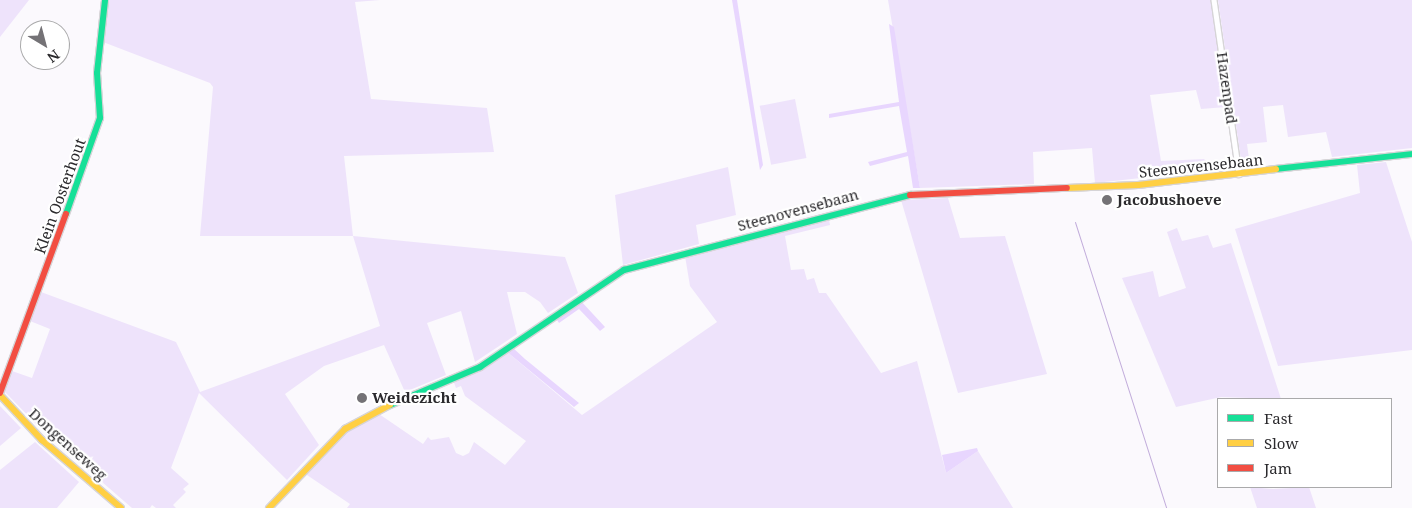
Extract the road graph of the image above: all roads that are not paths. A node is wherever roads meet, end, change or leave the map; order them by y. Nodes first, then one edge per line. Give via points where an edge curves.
1 (105, 0) edge
2 (1214, 0) edge
3 (1412, 154) edge
4 (1239, 176) junction
5 (0, 394) edge
6 (121, 508) edge
7 (269, 508) edge

1 - 5 street, Klein Oosterhout via 97,73 100,118 97,131
2 - 4 street, Hazenpad
3 - 4 street, Steenovensebaan
4 - 7 street, Steenovensebaan via 1098,188 899,195 624,270 480,367 379,410 345,429
5 - 6 street, Dongenseweg via 42,440

